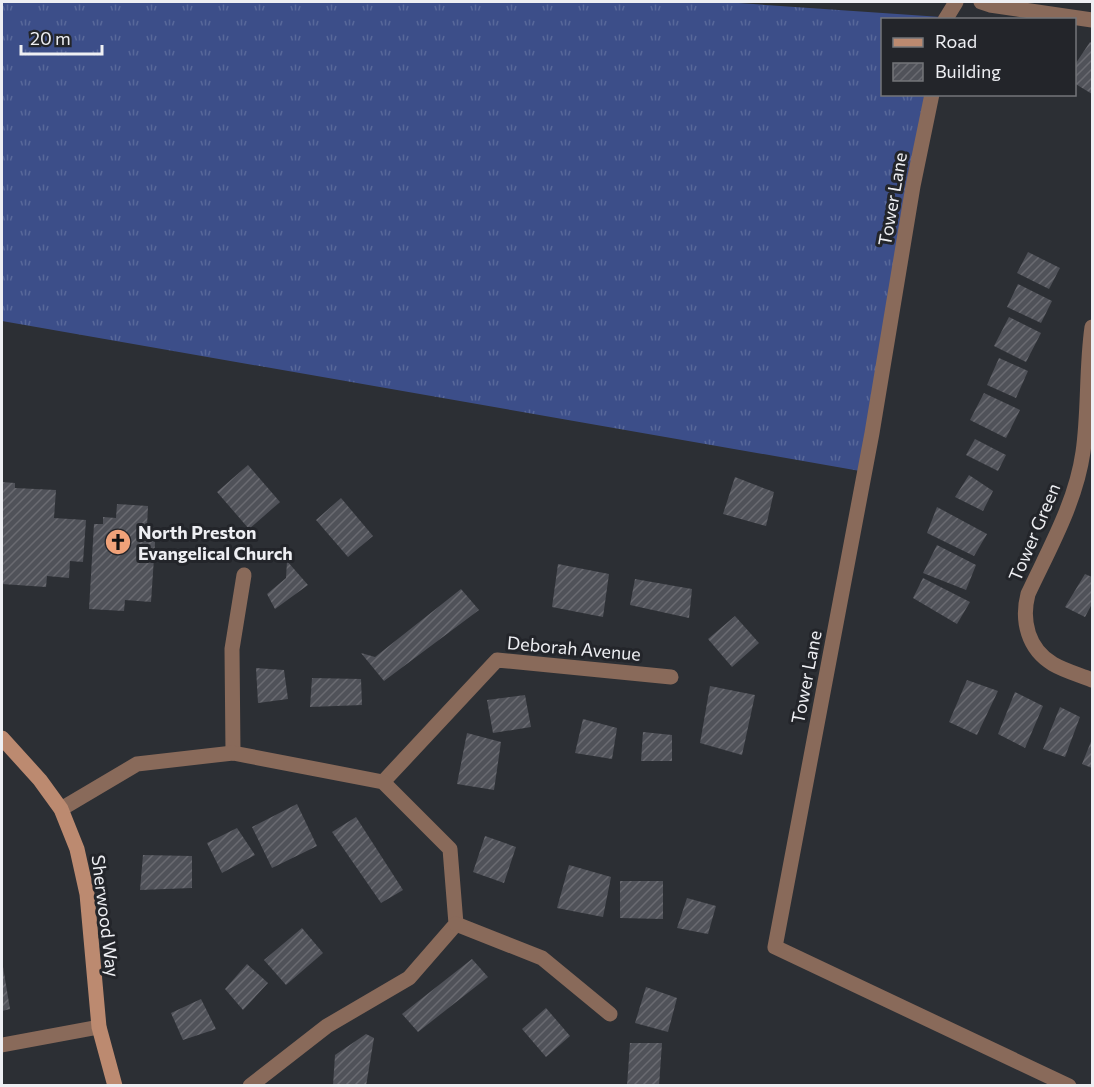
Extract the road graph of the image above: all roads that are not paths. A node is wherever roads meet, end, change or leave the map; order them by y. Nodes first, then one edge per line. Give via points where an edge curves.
1 (956, 2) edge
2 (981, 2) edge
3 (1046, 8) edge
4 (946, 18) edge
5 (1092, 20) edge
6 (932, 96) edge
7 (1092, 327) edge
8 (244, 575) dead end
9 (671, 677) dead end
10 (1092, 681) edge
11 (2, 738) edge
12 (233, 753) junction
13 (383, 782) junction
14 (61, 809) junction
15 (456, 924) junction
16 (610, 1014) dead end
17 (99, 1027) junction
18 (2, 1045) edge
19 (115, 1086) edge
20 (250, 1086) edge
21 (1069, 1086) edge

1 - 4 street
2 - 3 street
3 - 5 street
6 - 21 street, Tower Lane via 775,947
7 - 10 street, Tower Green via 1083,453 1077,480 1025,607 1028,633 1043,656 1054,665
8 - 12 street via 232,649
9 - 13 street, Deborah Avenue via 497,660
11 - 14 street, Sherwood Way
12 - 13 street
12 - 14 street via 137,764
13 - 15 street via 450,849
14 - 17 street, Sherwood Way via 77,849 87,894
15 - 16 street via 542,958
15 - 20 street via 409,978 327,1026
17 - 18 street
17 - 19 street, Sherwood Way

